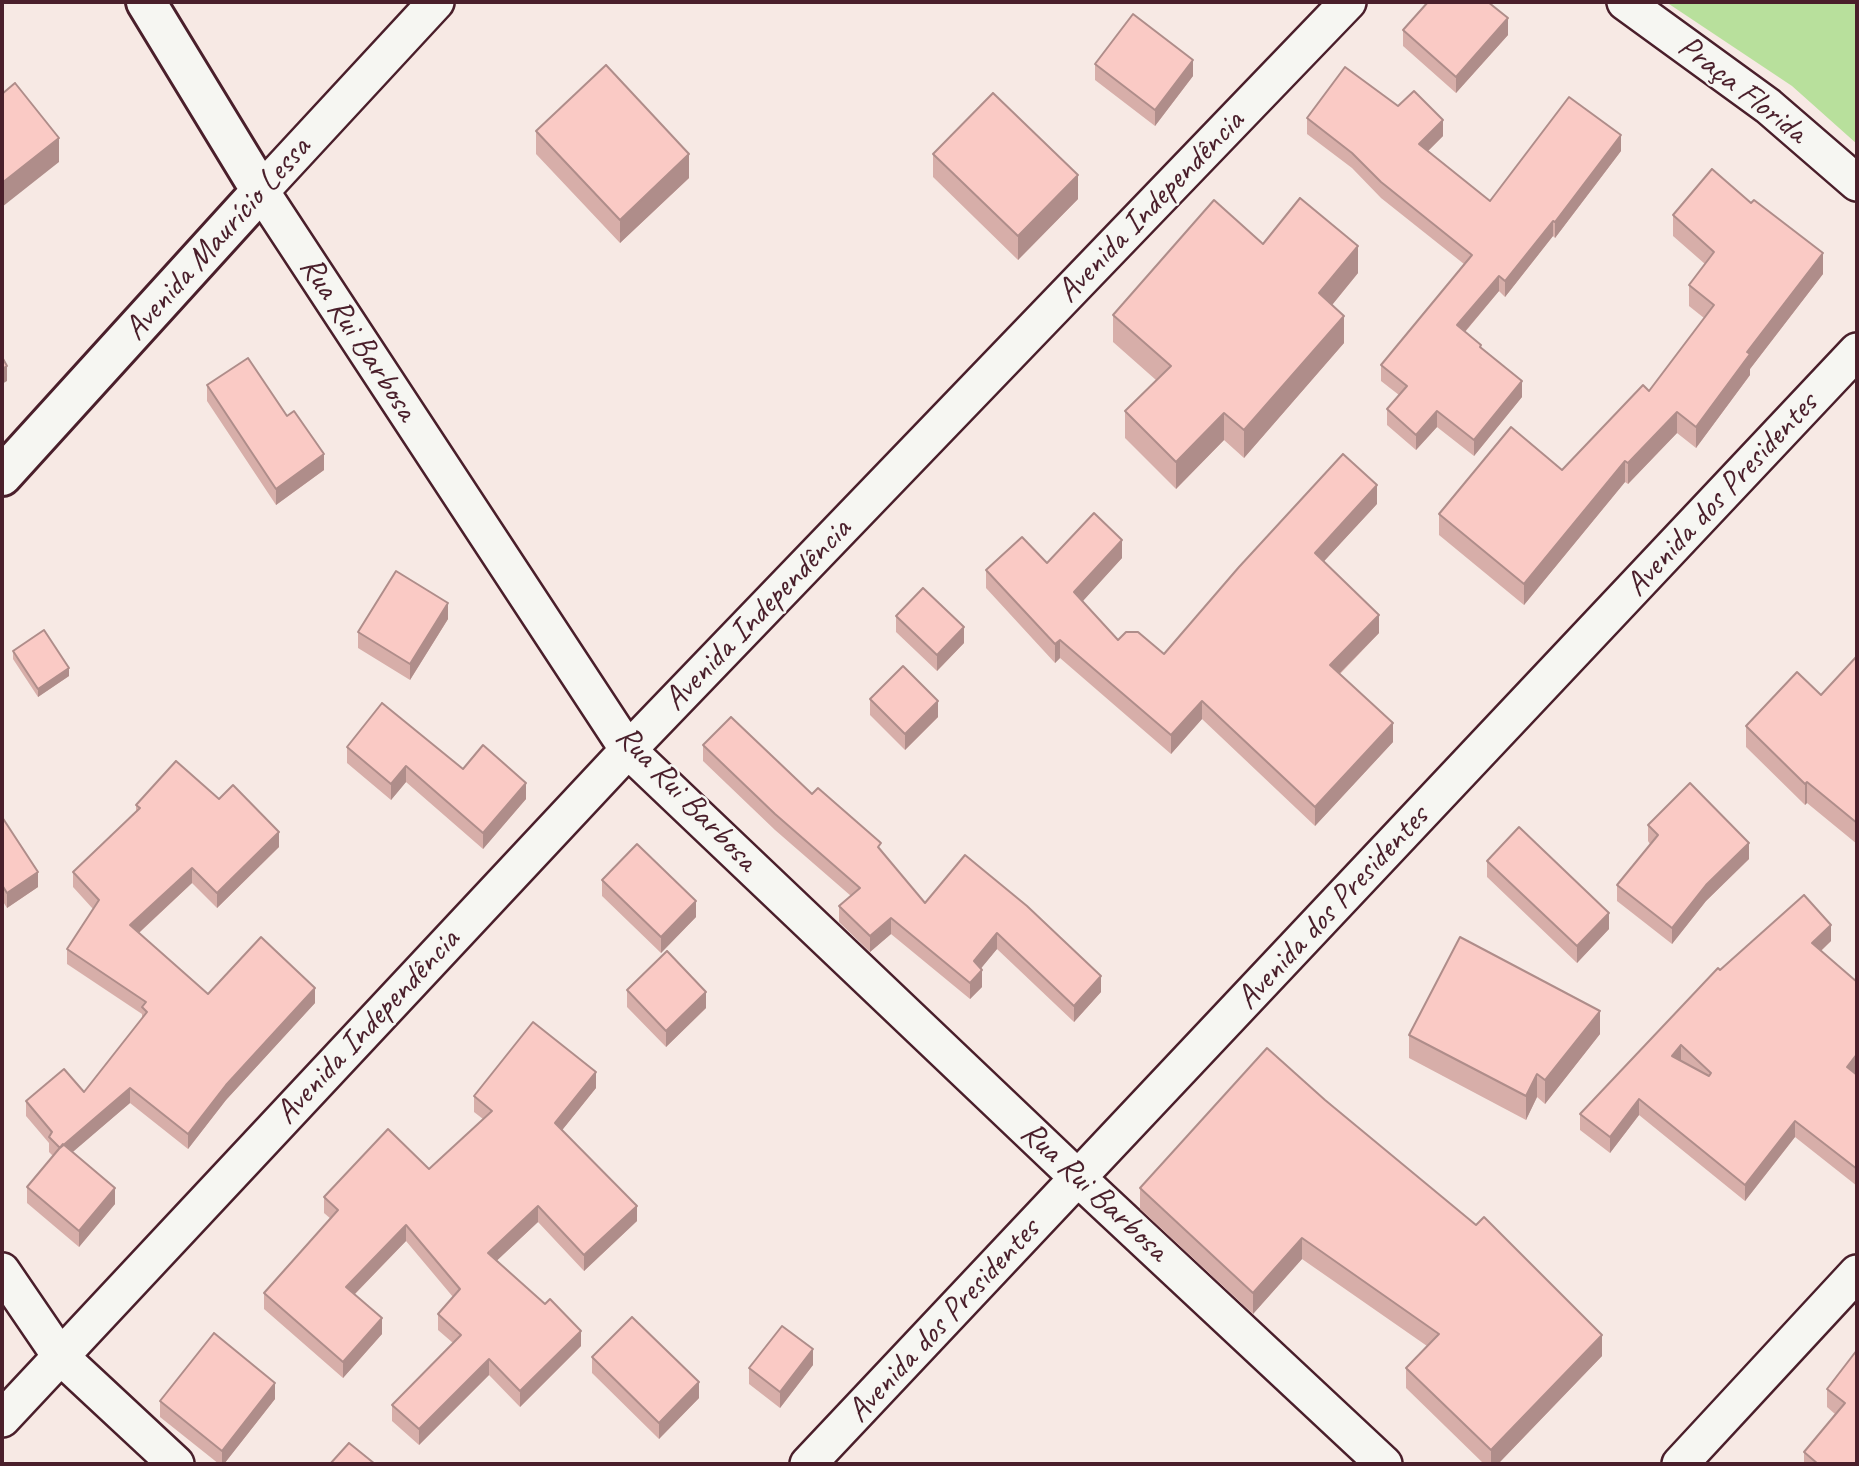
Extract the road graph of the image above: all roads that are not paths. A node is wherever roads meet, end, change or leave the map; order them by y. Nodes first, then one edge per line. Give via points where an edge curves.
1 (146, 2) edge
2 (436, 2) edge
3 (1349, 2) edge
4 (1625, 2) edge
5 (1857, 183) edge
6 (261, 191) junction
7 (1857, 351) edge
8 (2, 477) edge
9 (628, 750) junction
10 (1079, 1179) junction
11 (2, 1271) edge
12 (1857, 1273) edge
13 (60, 1356) junction
14 (2, 1419) edge
15 (176, 1464) edge
16 (808, 1464) edge
17 (1384, 1464) edge
18 (1680, 1464) edge

1 - 6 street, Rua Rui Barbosa
2 - 6 street, Avenida Maurício Lessa
3 - 9 street, Avenida Independência
4 - 5 street, Praça Florida via 1768,106
6 - 8 street, Avenida Maurício Lessa
6 - 9 street, Rua Rui Barbosa
7 - 10 street, Avenida dos Presidentes
9 - 10 street, Rua Rui Barbosa
9 - 13 street, Avenida Independência
10 - 16 street, Avenida dos Presidentes
10 - 17 street, Rua Rui Barbosa
11 - 13 street
12 - 18 street
13 - 14 street, Avenida Independência
13 - 15 street

